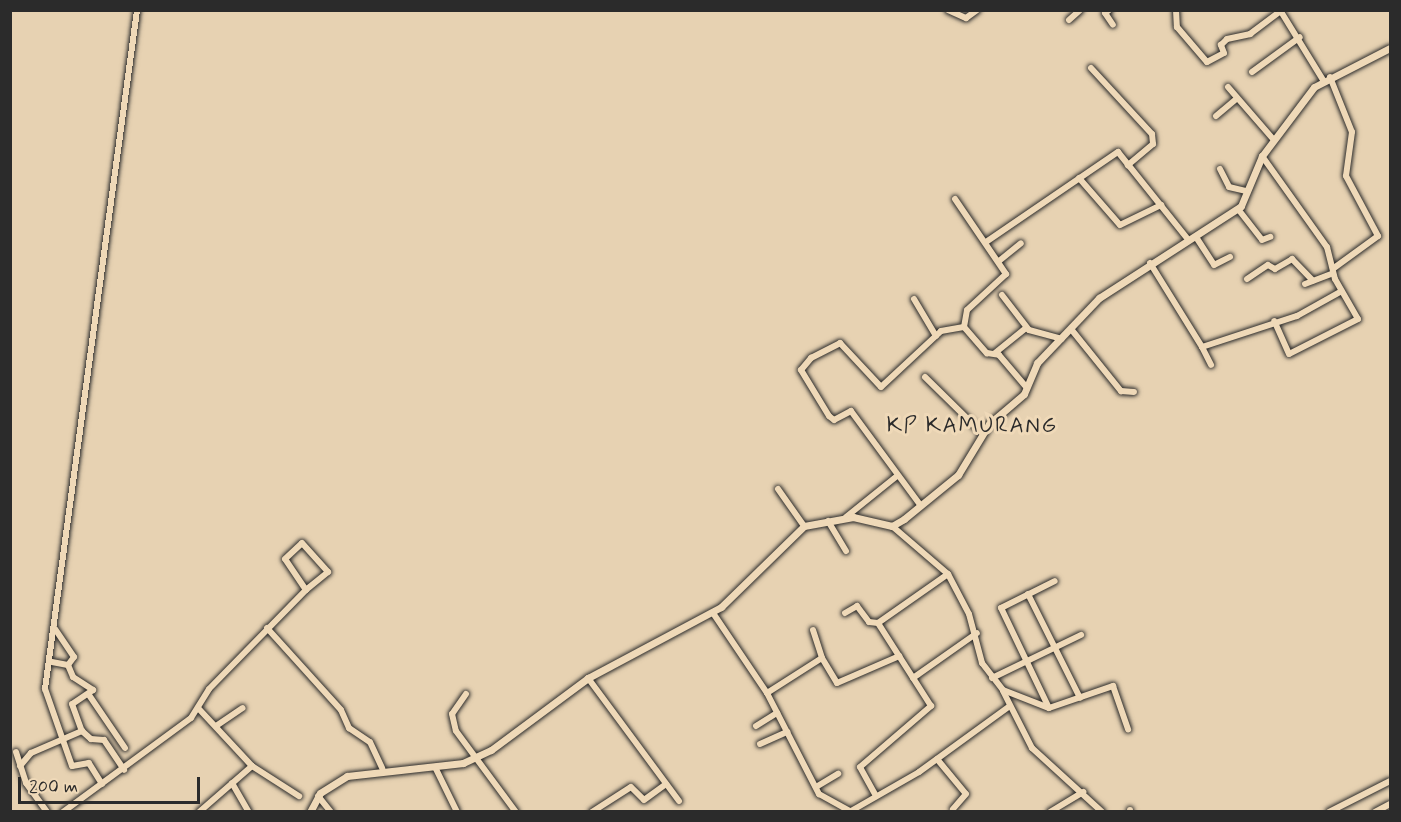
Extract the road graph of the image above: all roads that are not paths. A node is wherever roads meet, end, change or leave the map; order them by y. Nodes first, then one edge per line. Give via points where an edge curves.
1 (137, 10) edge
2 (948, 10) edge
3 (978, 10) edge
4 (1080, 10) edge
5 (1176, 10) edge
6 (1105, 11) edge
7 (1280, 11) edge
8 (1069, 20) dead end
9 (1113, 25) dead end
10 (1300, 37) junction
11 (1390, 48) edge
12 (1091, 68) dead end
13 (1252, 72) dead end
14 (1327, 78) junction
15 (1228, 87) dead end
16 (1236, 99) junction
17 (1216, 116) dead end
18 (1273, 140) junction
19 (1262, 156) junction
20 (1128, 165) junction
21 (1220, 169) dead end
22 (1079, 178) junction
23 (1247, 191) junction
24 (955, 199) dead end
25 (1161, 205) junction
26 (1238, 209) junction
27 (1196, 237) junction
28 (1270, 237) dead end
29 (1187, 238) junction
30 (986, 242) junction
31 (1021, 243) dead end
32 (1230, 257) dead end
33 (999, 261) junction
34 (1150, 263) junction
35 (1334, 270) junction
36 (1247, 279) dead end
37 (1312, 281) junction
38 (1305, 284) dead end
39 (1342, 291) junction
40 (1002, 295) dead end
41 (914, 299) dead end
42 (1274, 321) junction
43 (964, 327) junction
44 (1026, 328) junction
45 (1071, 329) junction
46 (936, 336) junction
47 (1063, 339) junction
48 (1202, 347) junction
49 (995, 353) junction
50 (1211, 365) dead end
51 (925, 377) dead end
52 (1027, 388) junction
53 (1134, 393) dead end
54 (982, 433) junction
55 (897, 476) junction
56 (778, 489) dead end
57 (921, 506) junction
58 (846, 517) junction
59 (828, 521) junction
60 (804, 526) junction
61 (892, 526) junction
62 (846, 551) dead end
63 (948, 574) junction
64 (1055, 581) dead end
65 (306, 590) junction
66 (1028, 594) junction
67 (713, 613) junction
68 (845, 613) dead end
69 (878, 623) junction
70 (56, 628) junction
71 (267, 628) junction
72 (813, 630) dead end
73 (977, 633) junction
74 (1081, 635) dead end
75 (1054, 648) junction
76 (899, 656) junction
77 (822, 658) junction
78 (1026, 661) junction
79 (52, 662) junction
80 (68, 665) junction
81 (588, 678) junction
82 (913, 678) junction
83 (992, 678) junction
84 (1003, 690) junction
85 (767, 693) junction
86 (466, 694) dead end
87 (89, 695) junction
88 (1080, 698) junction
89 (1010, 706) junction
90 (243, 708) dead end
91 (1049, 708) junction
92 (199, 709) junction
93 (777, 713) junction
94 (216, 726) junction
95 (756, 726) dead end
96 (1128, 729) dead end
97 (82, 731) junction
98 (787, 732) junction
99 (60, 739) junction
100 (760, 744) dead end
101 (125, 748) dead end
102 (16, 752) dead end
103 (477, 758) junction
104 (937, 759) junction
105 (20, 766) junction
106 (252, 766) junction
107 (435, 767) junction
108 (382, 768) junction
109 (124, 770) junction
110 (838, 774) dead end
111 (1390, 781) edge
112 (232, 783) junction
113 (102, 784) junction
114 (666, 784) junction
115 (816, 787) junction
116 (1083, 792) junction
117 (299, 796) dead end
118 (318, 796) junction
119 (876, 796) junction
120 (679, 801) dead end
121 (1390, 804) edge
122 (952, 808) dead end
123 (851, 811) edge
124 (47, 812) edge
125 (63, 812) edge
126 (199, 812) edge
127 (249, 812) edge
128 (310, 812) edge
129 (331, 812) edge
130 (457, 812) edge
131 (516, 812) edge
132 (592, 812) edge
133 (1050, 812) edge
134 (1102, 812) edge
135 (1329, 812) edge
136 (1375, 812) edge

1 - 70 street
2 - 3 street via 966,18
4 - 8 street
5 - 7 street via 1177,27 1207,62 1224,52 1221,45 1227,39 1250,34
6 - 9 street
7 - 10 street
10 - 13 street
10 - 14 street
11 - 14 street
12 - 20 street via 1152,134 1153,144
14 - 18 street
14 - 35 street via 1352,132 1346,176 1378,236
15 - 16 street
16 - 17 street
16 - 18 street
18 - 19 street
19 - 23 street
19 - 35 street via 1327,248
20 - 22 street via 1118,152
20 - 25 street
21 - 23 street via 1229,187
22 - 25 street via 1120,225
22 - 30 street
23 - 26 street
24 - 30 street
25 - 29 street
26 - 27 street
26 - 28 street via 1260,239
27 - 29 street
27 - 32 street via 1214,265
29 - 34 street
30 - 33 street
31 - 33 street
33 - 43 street via 1005,279 967,310
34 - 45 street via 1099,298
34 - 48 street
35 - 37 street
35 - 39 street
36 - 37 street via 1268,265 1275,269 1292,260
37 - 38 street
39 - 42 street via 1312,310
39 - 42 street via 1358,319 1292,353 1285,350
40 - 44 street
41 - 46 street
42 - 48 street
43 - 46 street
43 - 49 street via 987,353
44 - 47 street
44 - 49 street
45 - 47 street
45 - 53 street via 1121,391
46 - 55 street via 881,387 840,343 801,370 829,416 834,420 850,410
47 - 52 street via 1037,363
48 - 50 street
49 - 52 street
51 - 54 street
52 - 54 street
54 - 57 street via 958,476
55 - 57 street
55 - 58 street
56 - 60 street
57 - 61 street
58 - 59 street
58 - 61 street
59 - 60 street
59 - 62 street
60 - 67 street
61 - 63 street
63 - 69 street
63 - 73 street
64 - 66 street
65 - 65 street via 328,572 302,543 285,559
65 - 71 street
66 - 75 street
66 - 78 street via 1001,609
67 - 81 street
67 - 85 street
68 - 69 street via 857,606 869,622
69 - 76 street
70 - 79 street
70 - 80 street via 72,646 75,657
71 - 92 street via 209,689
71 - 108 street via 341,710 347,726 370,742
72 - 77 street
73 - 82 street
73 - 83 street via 980,656
74 - 75 street
75 - 78 street
75 - 88 street
76 - 77 street via 837,684
76 - 82 street
77 - 85 street
78 - 83 street
78 - 91 street
79 - 80 street
79 - 99 street via 46,705
80 - 87 street via 73,677 92,687
81 - 103 street
81 - 114 street
82 - 119 street via 931,706 860,766
83 - 84 street
84 - 89 street
84 - 91 street
85 - 93 street
86 - 103 street via 452,714 456,731
87 - 97 street via 72,704
87 - 101 street
88 - 91 street
88 - 96 street via 1113,687
89 - 104 street
89 - 116 street via 1032,747
90 - 94 street
92 - 94 street
92 - 109 street
93 - 95 street
93 - 98 street
94 - 106 street
97 - 99 street
97 - 109 street via 91,739 104,740
98 - 100 street
98 - 115 street
99 - 105 street via 31,753
99 - 113 street via 72,766 89,763
102 - 105 street
103 - 107 street
103 - 131 street
104 - 119 street
104 - 122 street via 966,794
105 - 124 street
106 - 112 street
106 - 117 street
107 - 108 street
107 - 130 street
108 - 118 street via 347,776
109 - 113 street
110 - 115 street
111 - 135 street
112 - 126 street
112 - 127 street
113 - 125 street
114 - 120 street
114 - 132 street via 644,800 631,787
115 - 123 street via 830,804
116 - 133 street
116 - 134 street
118 - 128 street
118 - 129 street
119 - 123 street
121 - 136 street

